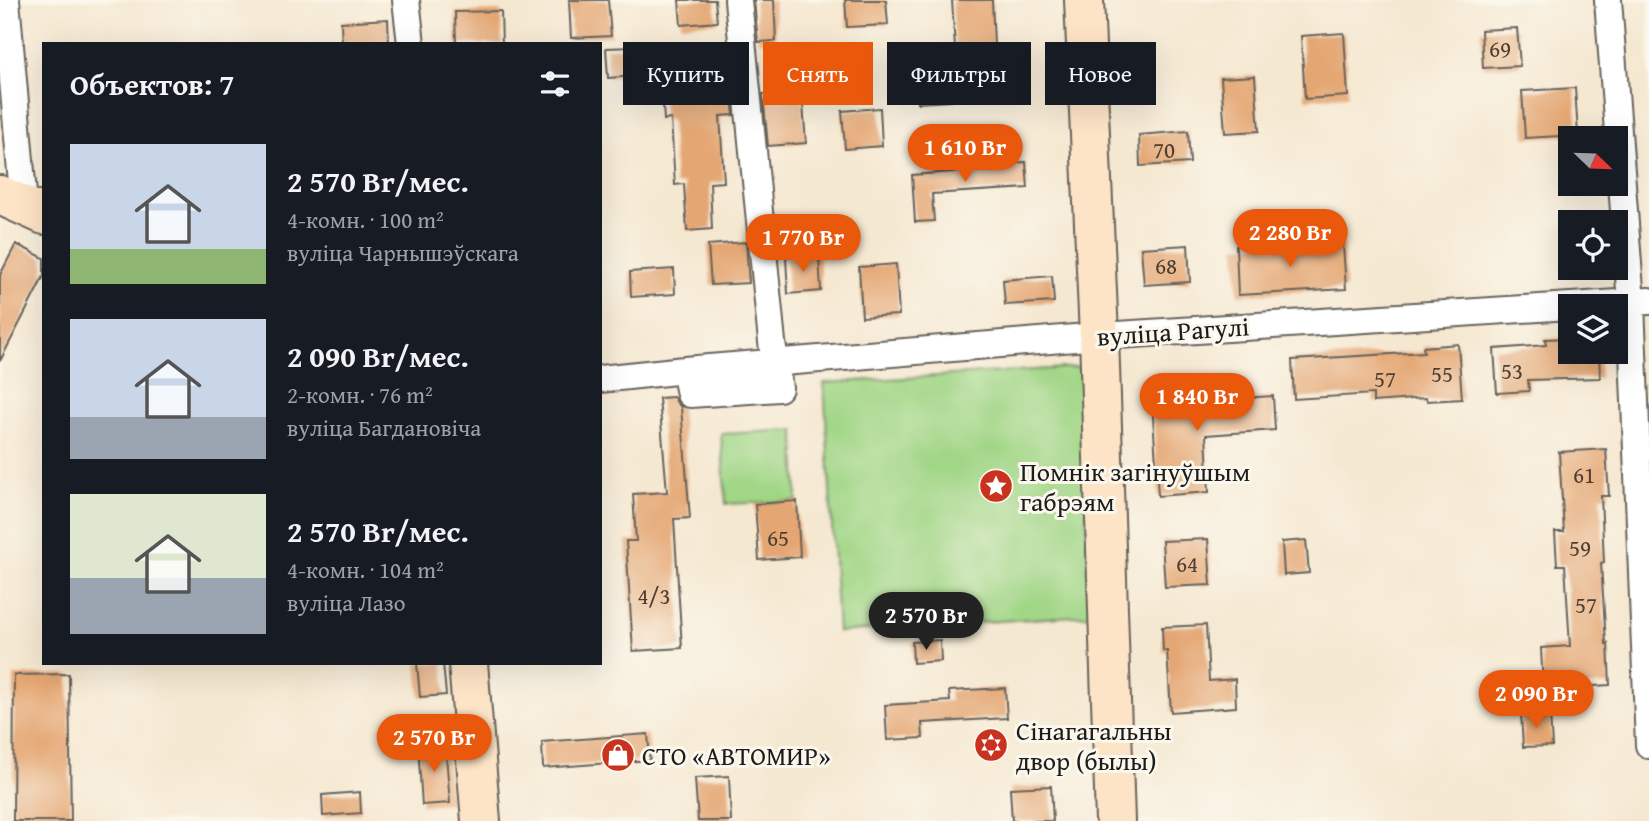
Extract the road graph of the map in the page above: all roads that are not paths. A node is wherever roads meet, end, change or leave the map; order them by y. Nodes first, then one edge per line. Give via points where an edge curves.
1 (6, 0) edge
2 (406, 0) edge
3 (738, 0) edge
4 (1084, 0) edge
5 (1608, 0) edge
6 (411, 42) edge
7 (23, 206) edge
8 (1640, 302) edge
9 (1558, 307) edge
10 (1099, 336) junction
11 (776, 364) junction
12 (602, 379) edge
13 (468, 665) edge
14 (1649, 745) edge
15 (481, 821) edge
16 (1115, 821) edge

1 - 7 street
2 - 6 street
3 - 11 street
4 - 10 main road
5 - 8 street
8 - 14 street
9 - 10 street, вуліца Рагулі
10 - 11 street, вуліца Рагулі
10 - 16 main road
11 - 12 street, вуліца Рагулі
13 - 15 main road

